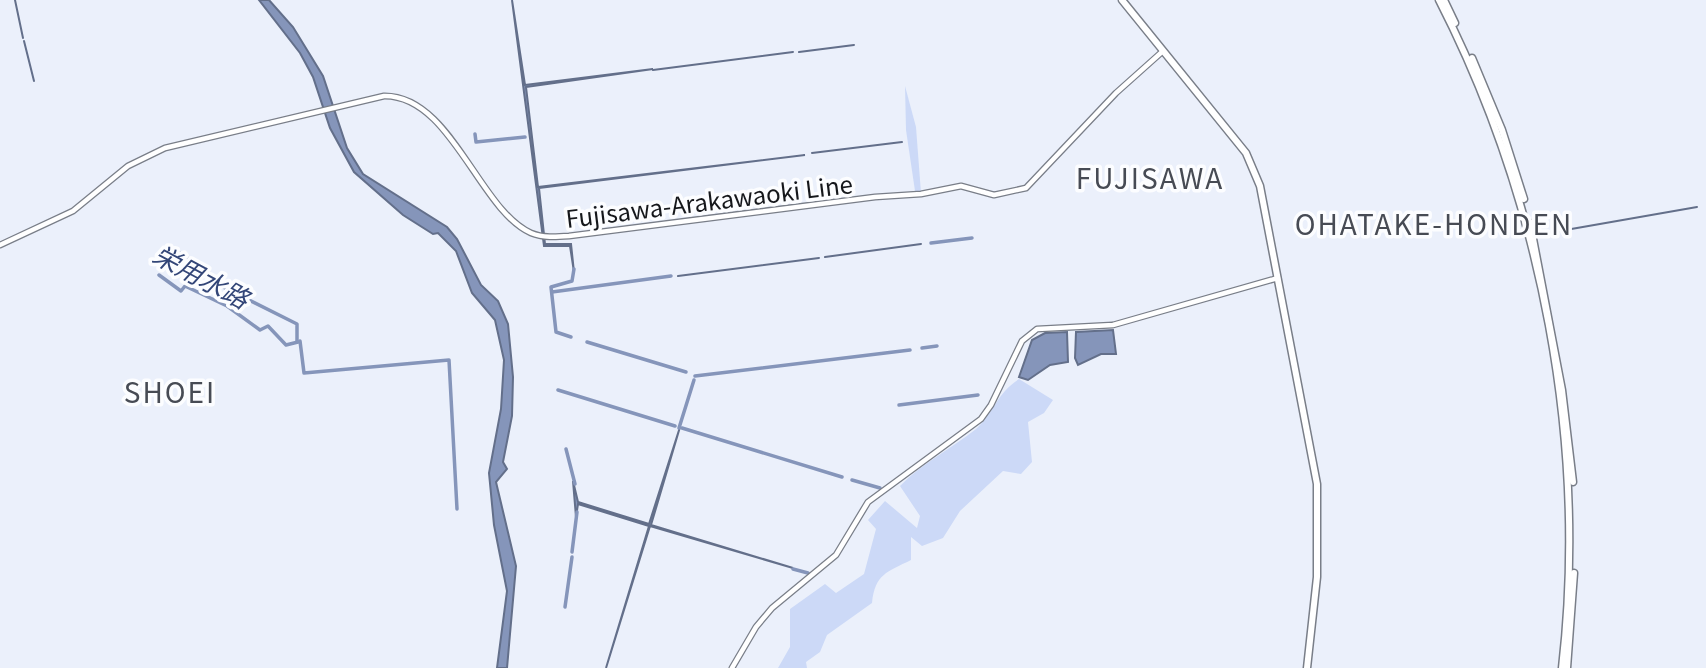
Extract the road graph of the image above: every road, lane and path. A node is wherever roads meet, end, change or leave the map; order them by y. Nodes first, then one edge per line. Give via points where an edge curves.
1 (1122, 0) edge
2 (1441, 0) edge
3 (1163, 50) junction
4 (0, 245) edge
5 (1278, 278) junction
6 (733, 668) edge
7 (1307, 668) edge
8 (1565, 668) edge

1 - 3 highway
2 - 8 highway via 1502,130 1541,269 1571,459 1574,581
3 - 4 main road, Fujisawa-Arakawaoki Line via 1105,104 1033,183 1017,191 990,195 961,186 569,236 539,236 514,221 427,111 394,96 188,141 155,153 128,166 73,211
3 - 5 highway via 1251,162
5 - 6 main road via 1113,325 1046,327 1030,333 981,419 868,502 836,555 772,608
5 - 7 highway via 1318,493 1318,577

